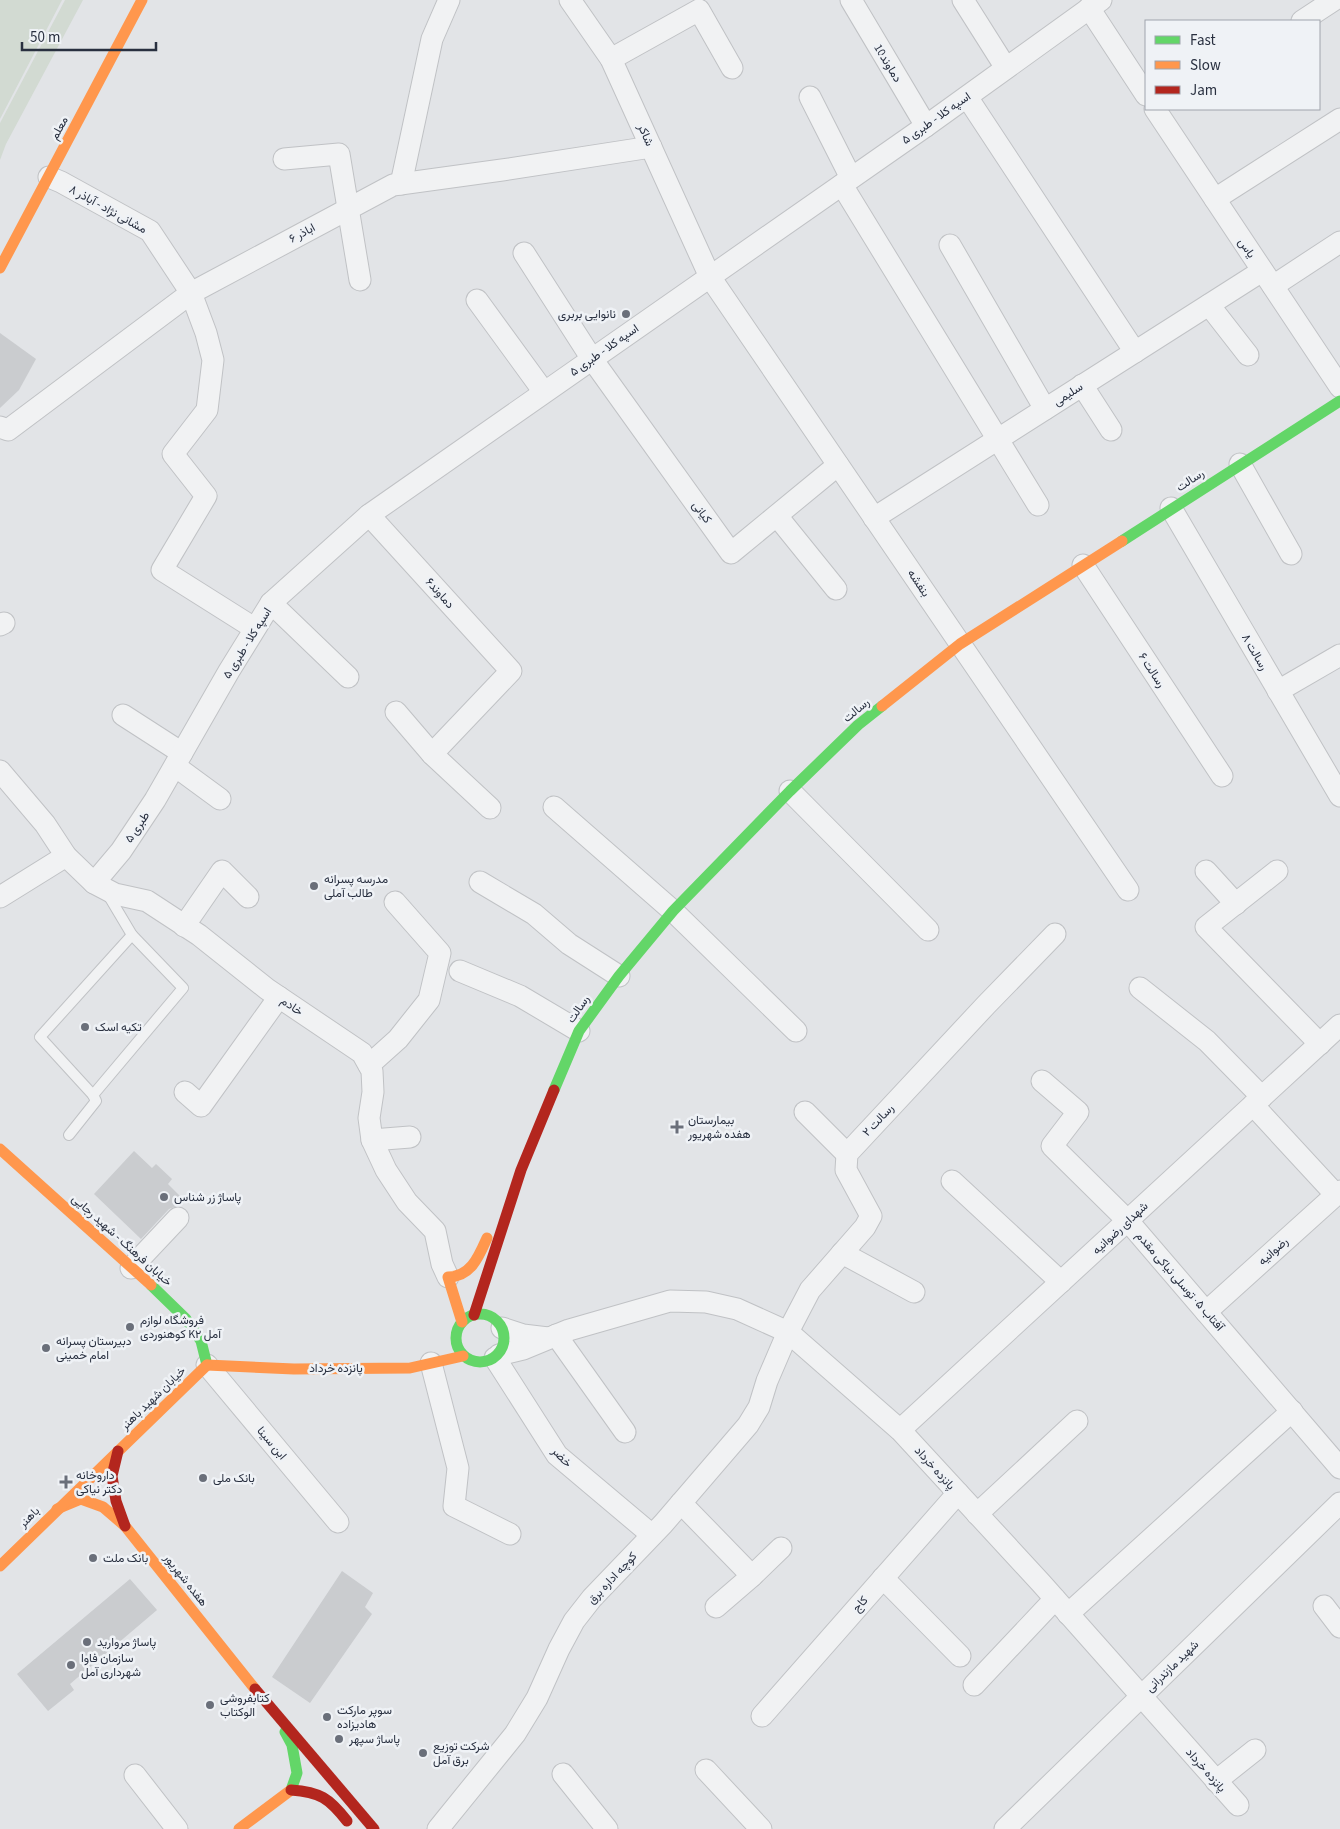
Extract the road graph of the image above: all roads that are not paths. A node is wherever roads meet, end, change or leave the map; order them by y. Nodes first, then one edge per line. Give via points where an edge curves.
1 (142, 0) edge
2 (449, 0) edge
3 (570, 0) edge
4 (851, 0) edge
5 (963, 0) edge
6 (1334, 0) edge
7 (1095, 4) edge
8 (1304, 20) edge
9 (611, 59) junction
10 (732, 68) dead end
11 (1006, 68) junction
12 (1145, 93) edge
13 (966, 96) junction
14 (810, 97) dead end
15 (1163, 111) edge
16 (1340, 118) edge
17 (926, 126) junction
18 (651, 147) junction
19 (284, 159) dead end
20 (49, 177) junction
21 (846, 182) junction
22 (401, 184) junction
23 (1215, 199) junction
24 (348, 208) junction
25 (1340, 242) edge
26 (950, 245) dead end
27 (524, 253) dead end
28 (0, 268) edge
29 (710, 277) junction
30 (1268, 279) junction
31 (360, 280) dead end
32 (191, 293) junction
33 (477, 300) dead end
34 (1209, 305) junction
35 (1134, 352) junction
36 (1248, 355) dead end
37 (592, 359) junction
38 (1082, 385) junction
39 (1340, 387) edge
40 (544, 392) junction
41 (1340, 401) edge
42 (1045, 409) junction
43 (0, 427) edge
44 (1111, 430) dead end
45 (997, 440) junction
46 (1240, 464) junction
47 (838, 465) junction
48 (1038, 505) dead end
49 (1171, 508) junction
50 (369, 515) junction
51 (777, 516) junction
52 (874, 518) junction
53 (1291, 554) dead end
54 (1083, 565) junction
55 (836, 589) dead end
56 (271, 603) junction
57 (254, 628) junction
58 (960, 644) junction
59 (1340, 655) edge
60 (348, 677) dead end
61 (1278, 691) junction
62 (396, 712) dead end
63 (124, 715) dead end
64 (432, 754) junction
65 (178, 760) junction
66 (0, 771) edge
67 (1222, 776) dead end
68 (790, 791) junction
69 (1340, 796) edge
70 (220, 798) dead end
71 (554, 807) dead end
72 (490, 808) dead end
73 (66, 856) junction
74 (1278, 871) dead end
75 (1206, 872) dead end
76 (480, 882) dead end
77 (99, 886) junction
78 (1128, 890) dead end
79 (0, 897) edge
80 (248, 897) dead end
81 (396, 902) dead end
82 (1236, 904) junction
83 (673, 910) junction
84 (184, 926) junction
85 (928, 930) dead end
86 (1055, 934) dead end
87 (132, 935) junction
88 (460, 970) dead end
89 (619, 976) junction
90 (1140, 988) dead end
91 (279, 998) junction
92 (1340, 1025) edge
93 (579, 1031) junction
94 (796, 1031) dead end
95 (1320, 1044) junction
96 (369, 1065) junction
97 (1042, 1081) dead end
98 (186, 1092) dead end
99 (93, 1095) junction
100 (1257, 1101) junction
101 (805, 1112) dead end
102 (69, 1135) dead end
103 (410, 1137) dead end
104 (372, 1140) junction
105 (0, 1150) edge
106 (847, 1154) junction
107 (521, 1170) junction
108 (952, 1181) dead end
109 (1338, 1193) edge
110 (178, 1218) dead end
111 (1128, 1221) junction
112 (842, 1253) junction
113 (131, 1268) junction
114 (448, 1277) junction
115 (1061, 1282) junction
116 (914, 1292) dead end
117 (1206, 1312) junction
118 (474, 1315) junction
119 (462, 1322) junction
120 (502, 1328) junction
121 (788, 1332) junction
122 (552, 1336) junction
123 (463, 1356) junction
124 (497, 1356) junction
125 (430, 1363) junction
126 (207, 1365) junction
127 (1292, 1412) junction
128 (1077, 1421) dead end
129 (900, 1430) junction
130 (626, 1432) dead end
131 (118, 1451) junction
132 (1340, 1468) edge
133 (958, 1493) junction
134 (1340, 1502) edge
135 (681, 1503) junction
136 (57, 1509) junction
137 (977, 1514) junction
138 (338, 1522) dead end
139 (125, 1526) junction
140 (510, 1534) dead end
141 (652, 1535) junction
142 (781, 1548) dead end
143 (0, 1566) edge
144 (752, 1576) junction
145 (883, 1578) junction
146 (1324, 1606) dead end
147 (716, 1607) dead end
148 (1061, 1607) junction
149 (1340, 1627) edge
150 (960, 1656) dead end
151 (974, 1686) dead end
152 (1141, 1696) junction
153 (275, 1714) junction
154 (762, 1716) dead end
155 (1255, 1750) dead end
156 (706, 1770) dead end
157 (563, 1774) dead end
158 (135, 1775) dead end
159 (1216, 1781) junction
160 (291, 1790) junction
161 (1238, 1805) dead end
162 (177, 1829) edge
163 (239, 1829) edge
164 (353, 1829) edge
165 (374, 1829) edge
166 (438, 1829) edge
167 (607, 1829) edge
168 (761, 1829) edge
169 (1005, 1829) edge

1 - 20 main road, معلم
2 - 22 street via 432,39
3 - 9 street, شاکر
4 - 17 street, دماوند10
5 - 11 street
6 - 8 street
7 - 11 street, اسپه کلا - طبری ۵
7 - 12 street
9 - 10 street via 699,10
9 - 18 street, شاکر
11 - 13 street, اسپه کلا - طبری ۵
13 - 17 street, اسپه کلا - طبری ۵
13 - 35 street
14 - 21 street
15 - 23 street, یاس
16 - 23 street
17 - 21 street, اسپه کلا - طبری ۵
18 - 22 street, اباذر ۶
18 - 29 street, شاکر
19 - 24 street via 339,154
20 - 28 main road, معلم
20 - 32 street, مشانی نژاد - آباذر ۸ via 150,231
21 - 29 street, اسپه کلا - طبری ۵
21 - 45 street
22 - 24 street, اباذر ۶
23 - 30 street, یاس
24 - 31 street
24 - 32 street, اباذر ۶
25 - 30 street, سلیمی
26 - 42 street
27 - 37 street
29 - 37 street, اسپه کلا - طبری ۵
29 - 47 street, بنفشه
30 - 34 street, سلیمی
30 - 39 street, یاس
32 - 43 street, اباذر ۶ via 8,430
32 - 57 street, مشانی نژاد - آباذر ۸ via 214,360 207,410 173,454 206,496 162,570
33 - 40 street
34 - 35 street, سلیمی
34 - 36 street
35 - 38 street, سلیمی
37 - 40 street, اسپه کلا - طبری ۵
37 - 51 street, کیانی via 731,553
38 - 42 street, سلیمی
38 - 44 street
40 - 50 street, اسپه کلا - طبری ۵
41 - 46 main road, رسالت
42 - 45 street, سلیمی
45 - 48 street
45 - 52 street, سلیمی
46 - 49 main road, رسالت
46 - 53 street
47 - 51 street, کیانی
47 - 52 street, بنفشه
49 - 54 main road, رسالت
49 - 61 street, رسالت ۸
50 - 56 street, اسپه کلا - طبری ۵
50 - 64 street, دماوند۶ via 511,670
51 - 55 street
52 - 58 street, بنفشه
54 - 58 main road, رسالت
54 - 67 street, رسالت ۶
56 - 57 street, اسپه کلا - طبری ۵
56 - 60 street
57 - 65 street, اسپه کلا - طبری ۵
58 - 68 main road, رسالت via 858,724
58 - 78 street, بنفشه
59 - 61 street
61 - 69 street, رسالت ۸
62 - 64 street
63 - 65 street
64 - 72 street
65 - 70 street
65 - 77 street, طبری ۵ via 156,800
66 - 73 street, خادم via 45,824
68 - 83 main road, رسالت
68 - 85 street
71 - 83 street
73 - 77 street, خادم
73 - 79 street
74 - 82 street
75 - 82 street
76 - 89 street via 534,914 569,944
77 - 84 street, خادم via 115,894 147,901
77 - 87 lane
80 - 84 street via 222,871
81 - 96 street via 440,953 429,1000 398,1039
82 - 95 street via 1206,927
83 - 89 main road, رسالت
83 - 94 street
84 - 91 street, خادم
86 - 106 street, رسالت ۲
87 - 99 lane via 183,988
87 - 99 lane via 40,1038
88 - 93 street via 520,996
89 - 93 main road, رسالت
90 - 100 street via 1207,1041
91 - 96 street, خادم via 362,1053
91 - 98 street via 201,1106
92 - 95 street, شهدای رضوانیه
93 - 107 main road, رسالت
95 - 100 street, شهدای رضوانیه
96 - 104 street via 373,1092 369,1118
97 - 111 street, آفتاب ۵- توسلی نیاکی مقدم via 1078,1112 1052,1146
99 - 102 lane via 96,1101
100 - 109 street
100 - 111 street, شهدای رضوانیه
101 - 106 street
103 - 104 street
104 - 114 street via 386,1170 407,1202 436,1231 442,1264
105 - 113 main road, خیابان فرهنگ - شهید رجایی
106 - 112 street via 846,1170 870,1216 865,1227
107 - 114 main road, رسالت via 504,1193 488,1237 467,1272 457,1278
107 - 118 main road, رسالت
108 - 115 street
109 - 117 street, رضوانیه
110 - 113 street
111 - 115 street, شهدای رضوانیه
111 - 117 street, آفتاب ۵- توسلی نیاکی مقدم
112 - 116 street
112 - 121 street via 810,1290
113 - 126 main road, خیابان فرهنگ - شهید رجایی via 186,1319 201,1341
114 - 119 main road
115 - 129 street, شهدای رضوانیه
117 - 127 street, آفتاب ۵- توسلی نیاکی مقدم
118 - 119 main road
118 - 120 main road via 491,1316
119 - 123 main road via 457,1333 457,1345
120 - 122 street, پانزده خرداد via 522,1335
120 - 124 main road via 505,1342
121 - 122 street, پانزده خرداد via 736,1309 706,1302 670,1301
121 - 129 street, پانزده خرداد
121 - 135 street, کوچه اداره برق via 759,1407 748,1426
122 - 124 street, پانزده خرداد
122 - 130 street
123 - 124 main road via 479,1363
123 - 125 main road, پانزده خرداد
124 - 141 street, خضر via 557,1456
125 - 126 main road, پانزده خرداد via 410,1368
125 - 140 street via 458,1468 454,1506
126 - 131 main road, خیابان شهید باهنر
126 - 138 street, ابن سینا
127 - 132 street, آفتاب ۵- توسلی نیاکی مقدم
127 - 148 street
128 - 137 street
129 - 133 street, پانزده خرداد
131 - 136 main road
131 - 139 main road via 112,1476
133 - 137 street, پانزده خرداد
133 - 145 street, کاج
134 - 152 street, شهید مازندرانی
135 - 141 street, کوچه اداره برق
135 - 144 street
136 - 139 main road, هفده شهریور via 81,1499 103,1507
136 - 143 main road, باهنر
137 - 148 street, پانزده خرداد
139 - 153 main road, هفده شهریور
141 - 166 street, کوچه اداره برق via 574,1621 537,1698 515,1734
142 - 144 street
144 - 147 street
145 - 150 street
145 - 154 street, کاج
146 - 149 street
148 - 151 street
148 - 152 street, پانزده خرداد
152 - 159 street, پانزده خرداد
152 - 169 street, شهید مازندرانی
153 - 160 main road, هفده شهریور via 292,1745 297,1773
153 - 165 main road, هفده شهریور
155 - 159 street
156 - 168 street
157 - 167 street
158 - 162 street
159 - 161 street, پانزده خرداد
160 - 163 main road
160 - 164 main road via 312,1791 331,1800

